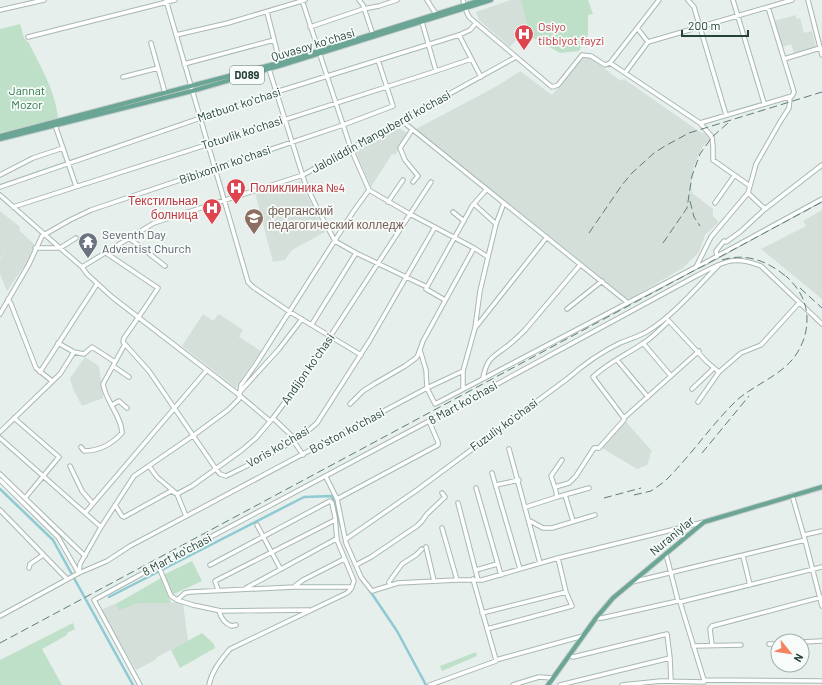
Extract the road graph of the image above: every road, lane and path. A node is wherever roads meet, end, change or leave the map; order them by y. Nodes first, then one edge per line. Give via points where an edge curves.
1 (44, 0) edge
2 (175, 0) edge
3 (303, 0) edge
4 (359, 0) edge
5 (367, 0) edge
6 (397, 0) edge
7 (427, 0) edge
8 (481, 0) edge
9 (491, 0) edge
10 (659, 0) edge
11 (688, 0) edge
12 (733, 0) edge
13 (792, 0) edge
14 (808, 0) edge
15 (166, 1) edge
16 (26, 2) edge
17 (465, 4) edge
18 (364, 5) junction
19 (768, 7) junction
20 (0, 10) edge
21 (365, 10) junction
22 (267, 12) junction
23 (436, 14) junction
24 (738, 15) junction
25 (422, 22) junction
26 (476, 23) junction
27 (700, 26) junction
28 (310, 27) junction
29 (637, 28) junction
30 (176, 35) junction
31 (372, 35) junction
32 (459, 35) junction
33 (28, 37) dead end
34 (274, 40) junction
35 (648, 42) junction
36 (151, 43) dead end
37 (428, 44) junction
38 (820, 48) junction
39 (320, 53) junction
40 (822, 54) edge
41 (516, 57) junction
42 (471, 59) junction
43 (784, 59) junction
44 (378, 60) junction
45 (281, 63) junction
46 (610, 63) junction
47 (184, 64) junction
48 (158, 68) junction
49 (269, 69) junction
50 (436, 71) junction
51 (625, 73) junction
52 (327, 76) junction
53 (123, 77) dead end
54 (481, 77) junction
55 (386, 87) junction
56 (191, 89) junction
57 (276, 92) junction
58 (165, 93) junction
59 (790, 97) junction
60 (336, 103) junction
61 (764, 103) junction
62 (726, 115) junction
63 (200, 118) junction
64 (284, 119) junction
65 (402, 121) junction
66 (700, 123) junction
67 (55, 125) junction
68 (343, 125) junction
69 (412, 130) junction
70 (0, 136) edge
71 (0, 139) edge
72 (292, 142) junction
73 (208, 144) junction
74 (63, 148) junction
75 (351, 149) junction
76 (68, 163) junction
77 (822, 165) edge
78 (215, 168) junction
79 (0, 175) edge
80 (303, 175) junction
81 (734, 176) junction
82 (403, 180) dead end
83 (413, 182) dead end
84 (431, 182) dead end
85 (76, 186) junction
86 (750, 186) junction
87 (0, 187) edge
88 (369, 190) junction
89 (486, 190) junction
90 (748, 193) junction
91 (0, 195) edge
92 (822, 199) edge
93 (225, 200) junction
94 (388, 202) junction
95 (715, 203) dead end
96 (474, 204) junction
97 (504, 204) junction
98 (13, 207) junction
99 (765, 209) junction
100 (453, 212) dead end
101 (410, 214) junction
102 (464, 221) junction
103 (496, 224) junction
104 (435, 227) junction
105 (43, 235) junction
106 (547, 237) junction
107 (76, 238) dead end
108 (129, 238) junction
109 (455, 238) junction
110 (335, 241) junction
111 (35, 248) junction
112 (60, 248) junction
113 (474, 248) junction
114 (106, 252) junction
115 (356, 253) junction
116 (717, 256) junction
117 (488, 257) junction
118 (378, 264) junction
119 (720, 264) junction
120 (580, 265) junction
121 (165, 266) dead end
122 (82, 267) junction
123 (696, 267) junction
124 (406, 277) junction
125 (602, 281) junction
126 (97, 284) junction
127 (427, 286) junction
128 (8, 299) junction
129 (445, 300) junction
130 (627, 302) junction
131 (799, 303) junction
132 (567, 310) dead end
133 (290, 312) junction
134 (0, 314) edge
135 (139, 318) junction
136 (302, 319) junction
137 (668, 319) junction
138 (312, 324) junction
139 (822, 324) edge
140 (475, 328) junction
141 (330, 336) junction
142 (58, 343) junction
143 (125, 344) junction
144 (643, 344) junction
145 (420, 350) junction
146 (698, 351) junction
147 (74, 352) junction
148 (360, 355) junction
149 (617, 360) junction
150 (114, 364) junction
151 (714, 368) junction
152 (206, 370) junction
153 (463, 371) junction
154 (40, 372) junction
155 (719, 372) junction
156 (671, 376) junction
157 (129, 377) dead end
158 (483, 378) junction
159 (52, 381) junction
160 (427, 388) junction
161 (463, 388) junction
162 (692, 389) dead end
163 (238, 394) junction
164 (648, 397) junction
165 (698, 402) dead end
166 (350, 404) dead end
167 (112, 405) junction
168 (174, 407) junction
169 (127, 408) dead end
170 (14, 418) junction
171 (624, 418) junction
172 (272, 419) junction
173 (429, 421) junction
174 (0, 432) edge
175 (194, 435) junction
176 (0, 438) edge
177 (294, 440) junction
178 (81, 447) dead end
179 (510, 449) dead end
180 (303, 455) junction
181 (562, 460) dead end
182 (70, 466) dead end
183 (149, 466) junction
184 (216, 469) junction
185 (492, 473) dead end
186 (0, 474) edge
187 (43, 476) junction
188 (326, 477) junction
189 (0, 480) edge
190 (519, 480) junction
191 (496, 486) junction
192 (822, 487) edge
193 (476, 488) dead end
194 (555, 488) junction
195 (589, 488) dead end
196 (177, 494) junction
197 (442, 494) dead end
198 (565, 495) junction
199 (792, 496) junction
200 (24, 498) junction
201 (557, 498) junction
202 (337, 499) junction
203 (458, 503) dead end
204 (93, 504) junction
205 (115, 505) junction
206 (526, 507) junction
207 (0, 510) edge
208 (85, 514) junction
209 (595, 515) dead end
210 (186, 516) junction
211 (335, 520) junction
212 (530, 521) junction
213 (573, 521) junction
214 (704, 522) junction
215 (257, 525) dead end
216 (101, 527) junction
217 (442, 528) dead end
218 (822, 531) edge
219 (804, 535) junction
220 (263, 536) junction
221 (336, 539) junction
222 (346, 539) junction
223 (805, 540) junction
224 (426, 547) dead end
225 (422, 549) dead end
226 (271, 552) junction
227 (666, 554) junction
228 (43, 555) junction
229 (85, 556) junction
230 (743, 556) junction
231 (558, 558) junction
232 (344, 559) junction
233 (540, 563) junction
234 (497, 564) junction
235 (210, 565) dead end
236 (356, 565) junction
237 (158, 566) junction
238 (822, 566) edge
239 (29, 568) dead end
240 (280, 568) junction
241 (520, 569) junction
242 (813, 569) junction
243 (476, 570) junction
244 (671, 573) junction
245 (78, 574) junction
246 (501, 575) junction
247 (69, 579) junction
248 (473, 579) junction
249 (457, 580) junction
250 (478, 580) junction
251 (434, 581) junction
252 (632, 582) junction
253 (750, 584) junction
254 (390, 585) junction
255 (294, 586) junction
256 (352, 587) junction
257 (245, 588) junction
258 (218, 590) junction
259 (566, 592) junction
260 (821, 597) edge
261 (177, 600) junction
262 (679, 602) junction
263 (822, 606) edge
264 (310, 610) junction
265 (219, 611) junction
266 (482, 613) junction
267 (0, 616) edge
268 (596, 618) junction
269 (236, 625) dead end
270 (487, 629) junction
271 (583, 636) junction
272 (810, 642) edge
273 (822, 642) edge
274 (712, 645) junction
275 (741, 645) dead end
276 (693, 646) junction
277 (569, 655) junction
278 (670, 658) junction
279 (496, 660) junction
280 (553, 678) junction
281 (704, 680) junction
282 (671, 681) junction
283 (822, 681) edge
284 (140, 685) edge
285 (209, 685) edge
286 (430, 685) edge
287 (513, 685) edge
288 (549, 685) edge
289 (560, 685) edge
290 (622, 685) edge

1 - 16 street
2 - 15 street
3 - 22 street
3 - 28 street
4 - 18 street
5 - 18 street
6 - 21 street
7 - 23 street
8 - 17 main road, Quvasoy koʻchasi / D089
9 - 17 main road, Quvasoy koʻchasi / D089
10 - 29 street
11 - 27 street via 694,7
12 - 24 street
13 - 19 street
14 - 38 street
15 - 30 street
15 - 33 street
16 - 20 street
17 - 23 main road, Quvasoy koʻchasi / D089
17 - 25 main road, Quvasoy koʻchasi / D089
17 - 26 street via 468,16
18 - 21 street
19 - 24 street
19 - 43 street
21 - 28 street
21 - 31 street
22 - 30 street
22 - 34 street
23 - 31 main road, Quvasoy koʻchasi / D089
24 - 27 street
24 - 61 street
25 - 37 street
25 - 39 main road, Quvasoy koʻchasi / D089
26 - 32 street, Matbuot koʻchasi via 470,30
26 - 41 street
27 - 35 street
27 - 62 street
28 - 39 street
29 - 35 street
29 - 46 street
30 - 47 street
31 - 39 main road, Quvasoy koʻchasi / D089
32 - 37 street, Matbuot koʻchasi
32 - 42 street
34 - 45 street
34 - 47 street
35 - 51 street
36 - 48 street
37 - 44 street, Matbuot koʻchasi
37 - 50 street
38 - 40 street
38 - 43 street
39 - 45 main road, Quvasoy koʻchasi / D089
39 - 49 main road, Quvasoy koʻchasi / D089
39 - 52 street
41 - 46 street via 552,87 558,85 582,55 591,56 605,65
41 - 54 street, Jaloliddin Manguberdi ko'chasi
42 - 50 street, Totuvlik koʻchasi
42 - 54 street
43 - 59 street via 794,94
44 - 52 street, Matbuot koʻchasi
44 - 55 street
45 - 56 main road, Quvasoy koʻchasi / D089
46 - 51 street
47 - 56 street
48 - 53 street
48 - 58 street
49 - 56 main road, Quvasoy koʻchasi / D089
49 - 57 street
50 - 55 street, Totuvlik koʻchasi
51 - 66 street
52 - 57 street, Matbuot koʻchasi
52 - 60 street
54 - 65 street, Jaloliddin Manguberdi ko'chasi
55 - 60 street, Totuvlik koʻchasi
55 - 68 street, Bibixonim koʻchasi via 393,106
56 - 58 main road, Quvasoy koʻchasi / D089
56 - 63 street
56 - 67 main road, Quvasoy koʻchasi / D089
57 - 63 street, Matbuot koʻchasi
57 - 64 street
58 - 70 main road, Quvasoy koʻchasi / D089
59 - 61 street
59 - 86 street via 789,108 756,164
60 - 64 street, Totuvlik koʻchasi
60 - 68 street
61 - 62 street
62 - 66 street
63 - 73 street
63 - 76 street, Matbuot koʻchasi
64 - 72 street
64 - 73 street, Totuvlik koʻchasi
65 - 69 street
65 - 75 street, Jaloliddin Manguberdi ko'chasi
66 - 81 street via 712,137 713,160
67 - 71 main road, Quvasoy koʻchasi / D089
67 - 74 street
68 - 72 street, Bibixonim koʻchasi
68 - 75 street
69 - 83 street via 400,148 405,160 418,176
69 - 89 street
72 - 78 street, Bibixonim koʻchasi
72 - 80 street
73 - 78 street
73 - 85 street, Totuvlik koʻchasi
74 - 76 street
74 - 79 street via 33,158
75 - 80 street, Jaloliddin Manguberdi ko'chasi
75 - 88 street
76 - 85 street
76 - 87 street, Matbuot koʻchasi
77 - 99 street
78 - 93 street
78 - 105 street, Bibixonim koʻchasi via 91,210
80 - 93 street, Jaloliddin Manguberdi ko'chasi
80 - 110 street via 309,193
81 - 86 street
81 - 95 street
82 - 94 street
84 - 101 street, Andijon koʻchasi
85 - 98 street, Totuvlik koʻchasi
86 - 90 street
88 - 94 street
88 - 110 street
89 - 96 street
89 - 97 street
90 - 99 street
90 - 123 street via 711,237
91 - 98 street
92 - 116 street
93 - 108 street, Jaloliddin Manguberdi ko'chasi via 154,223
93 - 133 street via 248,282
94 - 101 street
96 - 102 street
96 - 103 street
97 - 103 street
97 - 106 street
98 - 105 street
99 - 116 street via 736,236 727,242 724,241 716,251
100 - 102 street
101 - 104 street
101 - 118 street, Andijon koʻchasi
102 - 109 street
103 - 117 street
104 - 109 street
104 - 124 street, Voris koʻchasi
105 - 111 street
105 - 112 street
106 - 120 street
106 - 140 street
107 - 112 street
108 - 114 street, Jaloliddin Manguberdi ko'chasi
108 - 121 street
109 - 113 street
109 - 127 street
110 - 115 street
110 - 133 street
111 - 112 street
111 - 128 street via 29,264
112 - 122 street
113 - 117 street
113 - 129 street
114 - 122 street, Jaloliddin Manguberdi ko'chasi
114 - 135 street via 158,288
115 - 118 street
115 - 138 street
116 - 123 street
117 - 140 street
118 - 124 street
118 - 141 street, Andijon koʻchasi
119 - 131 street, 8 Mart koʻchasi via 729,260 748,261 760,266
119 - 137 street, Fuzuliy koʻchasi
119 - 173 street, 8 Mart koʻchasi
120 - 125 street
120 - 158 street via 525,330 490,358
122 - 126 street
123 - 130 street
124 - 127 street
124 - 148 street, Voris koʻchasi
125 - 130 street
125 - 132 street
126 - 135 street
126 - 142 street
127 - 129 street via 426,289
128 - 134 street
128 - 154 street via 36,368
129 - 145 street
130 - 158 street
131 - 139 street, 8 Mart koʻchasi
131 - 155 street via 761,345 741,353
133 - 136 street
133 - 163 street via 241,385
135 - 143 street via 123,340
135 - 152 street
136 - 138 street
136 - 163 street
137 - 144 street, Fuzuliy koʻchasi
137 - 146 street
137 - 222 street, Fuzuliy koʻchasi via 644,334 586,362 567,379
138 - 141 street
140 - 153 street
141 - 148 street
141 - 172 street, Andijon koʻchasi
142 - 147 street
142 - 154 street
143 - 150 street
143 - 168 street via 149,371
144 - 149 street, Fuzuliy koʻchasi
144 - 156 street
145 - 160 street via 426,370
145 - 166 street via 416,358 374,384
146 - 151 street
146 - 156 street
147 - 150 street via 84,354 92,347
147 - 159 street via 60,374
148 - 177 street, Voris koʻchasi via 317,423
149 - 164 street
149 - 171 street, Fuzuliy koʻchasi via 602,368 593,377
150 - 157 street
150 - 167 street via 103,384
151 - 155 street
151 - 162 street
152 - 163 street
152 - 168 street
153 - 160 street, Boʻston koʻchasi
153 - 161 street
154 - 159 street
155 - 165 street
156 - 164 street
158 - 161 street
159 - 170 street
160 - 161 street via 435,404
160 - 180 street, Boʻston koʻchasi
163 - 172 street
163 - 175 street via 239,399 228,410
164 - 171 street
167 - 169 street via 120,401
167 - 178 street via 122,433 106,446 91,451 84,451
168 - 175 street
168 - 204 street
170 - 174 street
170 - 187 street via 59,457
171 - 194 street via 599,448 594,448 576,476 569,483
172 - 177 street
172 - 184 street, Andijon koʻchasi via 256,438
173 - 188 street, 8 Mart koʻchasi
173 - 202 street via 438,445
175 - 183 street
175 - 184 street
176 - 187 street
177 - 180 street
177 - 184 street, Voris koʻchasi via 226,476
179 - 190 street
180 - 210 street, Boʻston koʻchasi
181 - 194 street via 551,476
182 - 204 street via 82,491
183 - 196 street via 157,477
183 - 205 street via 134,476
184 - 196 street, Andijon koʻchasi
185 - 191 street
186 - 200 street
187 - 200 street
187 - 208 street
188 - 202 street
188 - 237 street, 8 Mart koʻchasi
189 - 245 street via 58,537
190 - 191 street
190 - 206 street
191 - 241 street
192 - 199 main road, Nuraniylar
193 - 234 street
194 - 201 street
195 - 198 street
196 - 205 street, Andijon koʻchasi via 171,491 123,517
196 - 210 street
197 - 236 street via 445,497 422,521
198 - 201 street
198 - 213 street
199 - 214 main road, Nuraniylar
199 - 219 street
200 - 229 street
201 - 206 street
202 - 222 street
203 - 243 street
204 - 208 street
205 - 216 street
206 - 212 street
207 - 228 street
208 - 216 street
209 - 213 street
210 - 245 street, Boʻston koʻchasi via 107,561
211 - 220 street via 332,503 329,502
211 - 221 street
211 - 226 street
212 - 213 street via 543,528 552,528
212 - 233 street
214 - 227 main road, Nuraniylar
214 - 231 street
215 - 220 street
216 - 229 street
217 - 249 street
218 - 219 street
219 - 223 street
220 - 226 street
220 - 235 street
221 - 232 street
221 - 240 street
222 - 236 street
223 - 230 street
223 - 242 street
224 - 251 street
225 - 254 street via 402,564
226 - 240 street
226 - 258 street via 215,581
227 - 244 street
227 - 252 main road, Nuraniylar
228 - 239 street via 30,564
228 - 247 street
229 - 245 street
230 - 244 street
230 - 253 street
231 - 233 street
231 - 259 street
232 - 255 street
232 - 256 street via 354,578
233 - 241 street
234 - 243 street
234 - 246 street
236 - 254 street via 363,581 372,591
237 - 261 street via 171,596
237 - 284 street, 8 Mart koʻchasi via 94,600
238 - 242 street
240 - 257 street
241 - 246 street
242 - 253 street
242 - 260 street
243 - 250 street
244 - 252 street
244 - 262 street
245 - 247 street, Boʻston koʻchasi
246 - 250 street
247 - 267 street, Boʻston koʻchasi
248 - 249 street
248 - 250 street
248 - 266 street
249 - 251 street
251 - 254 street
252 - 268 main road, Nuraniylar via 613,598
253 - 262 street
255 - 256 street
255 - 257 street
256 - 264 street via 347,593
257 - 258 street
258 - 261 street via 190,592
259 - 266 street
259 - 270 street via 572,606
260 - 263 street
260 - 274 street via 712,626
261 - 265 street
262 - 268 street
262 - 276 street
264 - 265 street
264 - 285 street via 230,649 211,676
265 - 269 street via 226,623
266 - 270 street
268 - 271 main road, Nuraniylar
270 - 279 street
271 - 277 main road, Nuraniylar
271 - 279 street
272 - 273 street
274 - 275 street
274 - 276 street
276 - 281 street
277 - 278 street via 572,657 667,634
277 - 280 main road, Nuraniylar
278 - 282 street
278 - 289 street
279 - 286 street
280 - 287 street via 539,677
280 - 288 main road, Nuraniylar
281 - 282 street
281 - 283 street
282 - 290 street

